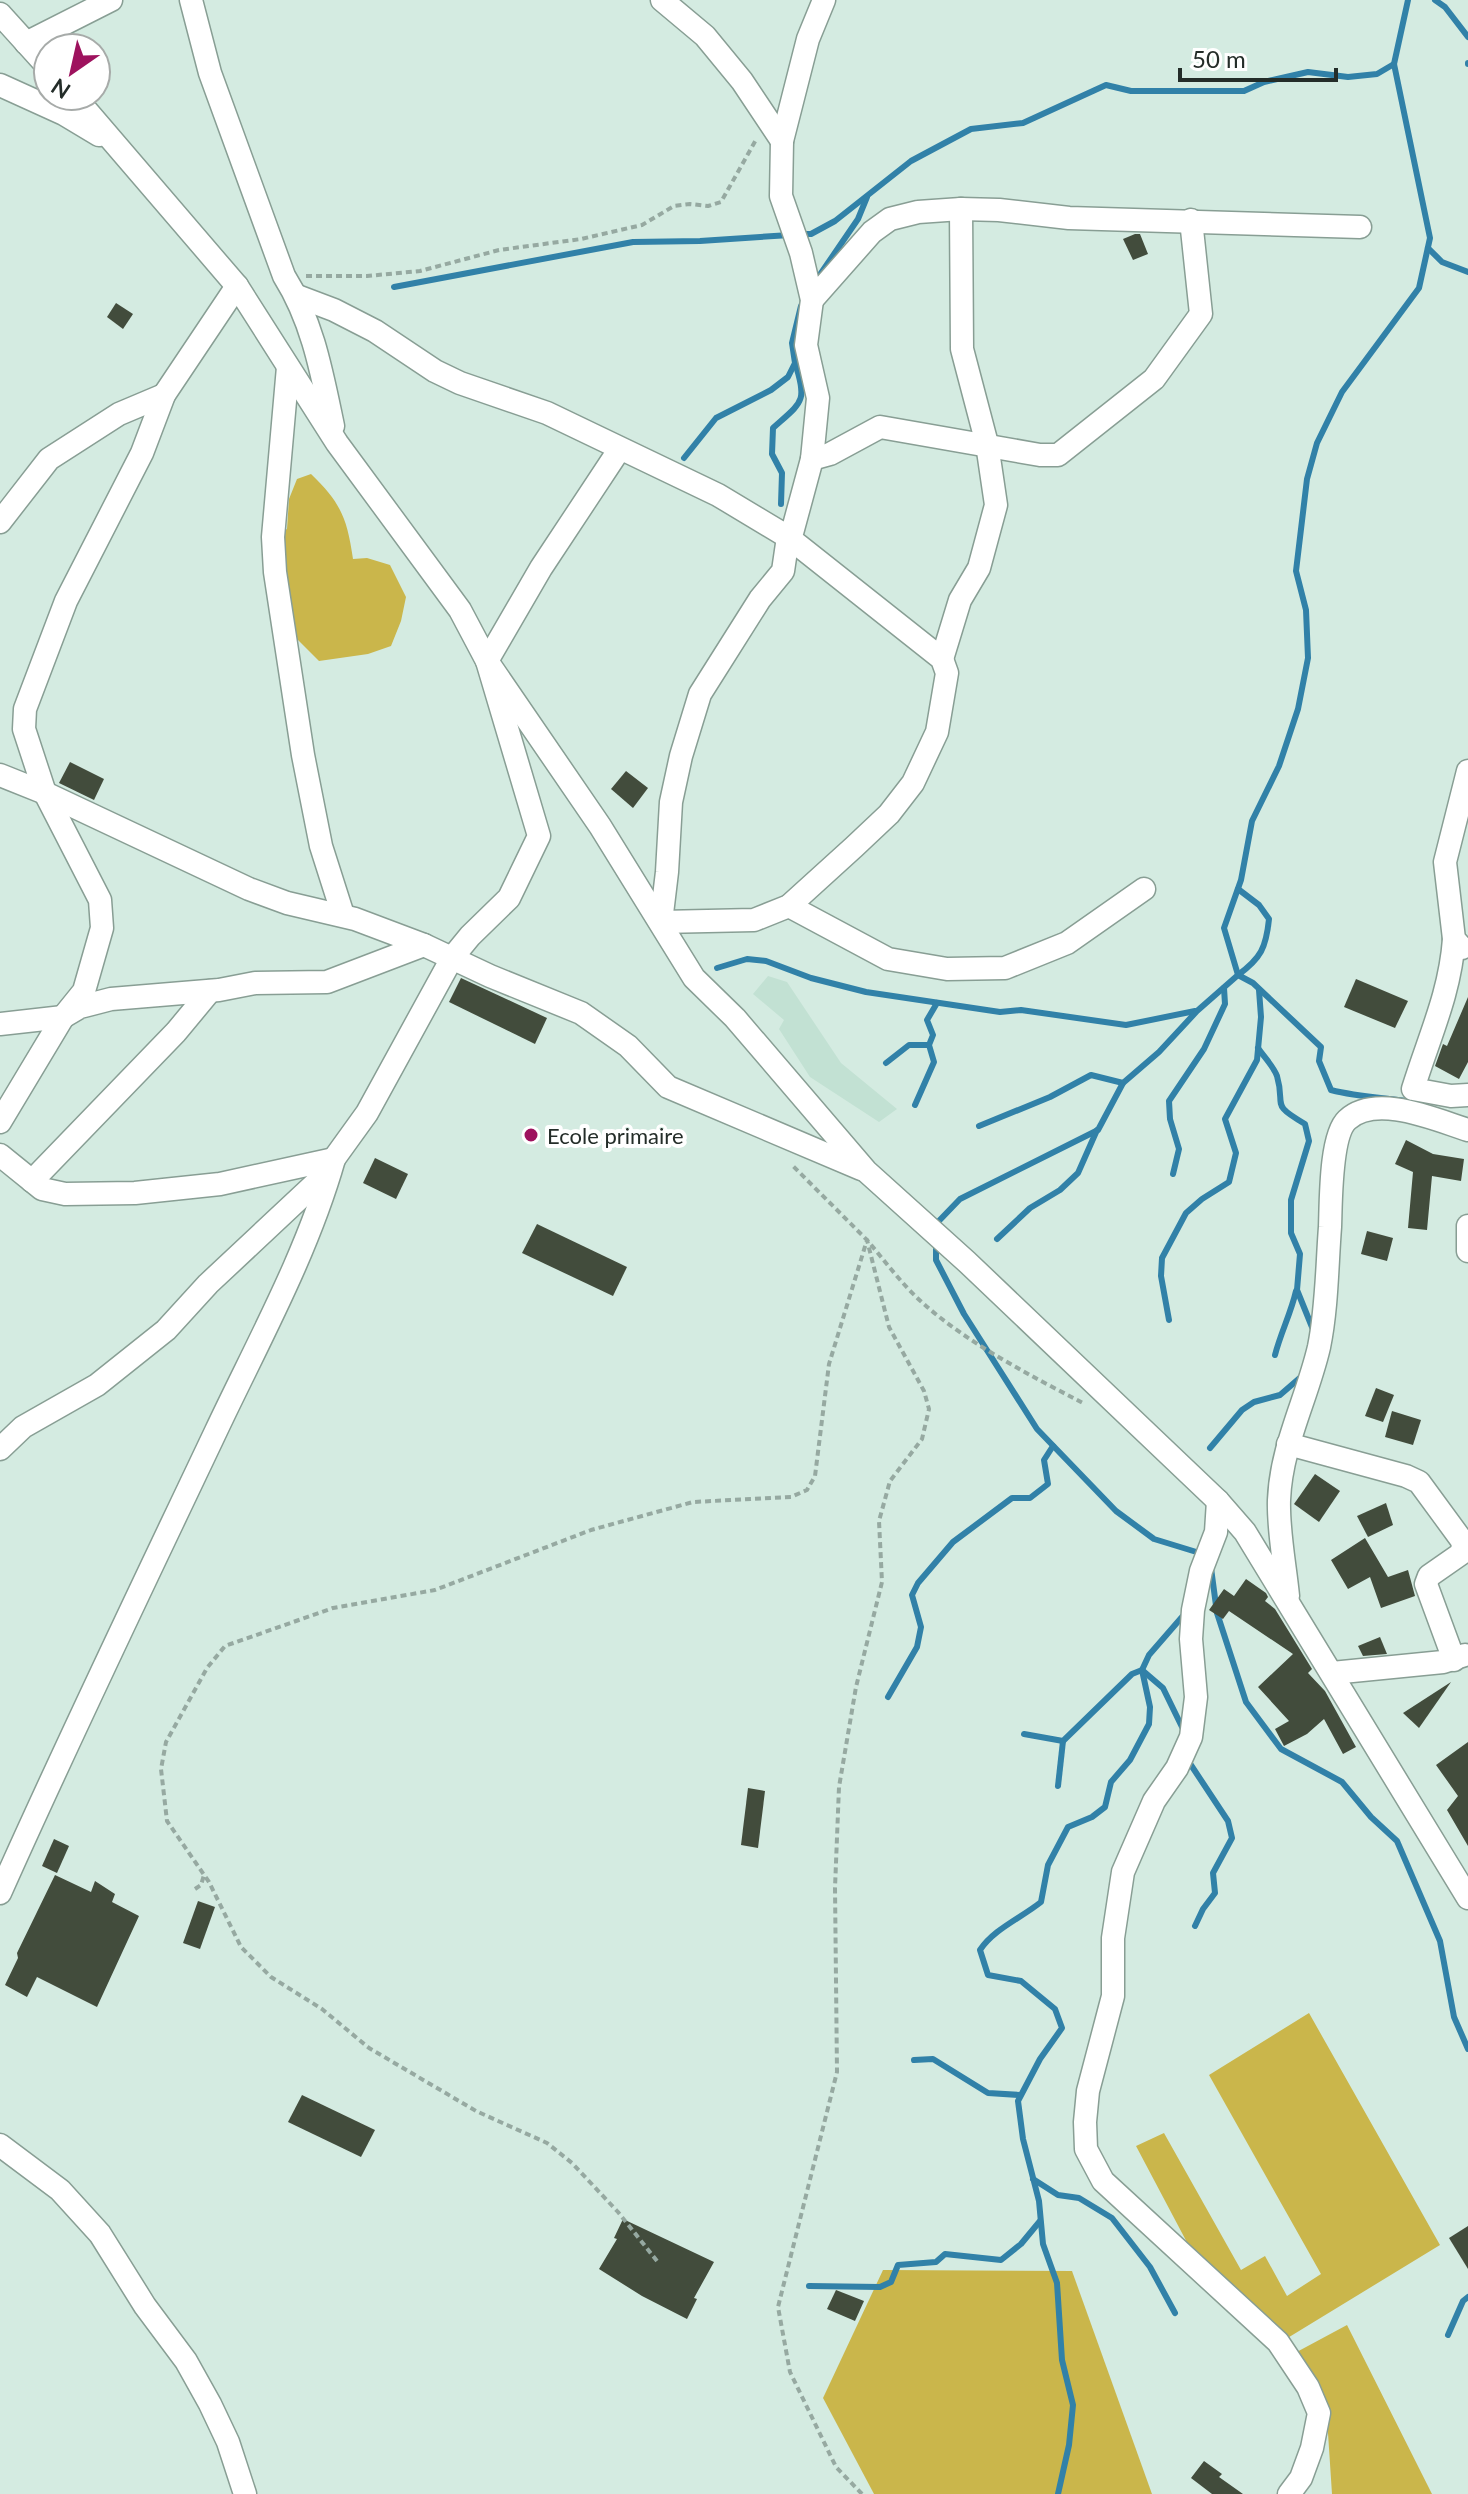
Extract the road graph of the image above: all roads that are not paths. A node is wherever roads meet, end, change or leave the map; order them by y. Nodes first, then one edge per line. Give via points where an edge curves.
1 (111, 0) edge
2 (191, 0) edge
3 (662, 0) edge
4 (824, 0) edge
5 (0, 14) edge
6 (26, 43) junction
7 (32, 50) edge
8 (0, 85) edge
9 (88, 112) edge
10 (782, 141) junction
11 (118, 147) junction
12 (961, 209) junction
13 (1191, 220) junction
14 (1360, 227) dead end
15 (237, 286) junction
16 (297, 296) junction
17 (812, 300) junction
18 (288, 367) junction
19 (164, 395) junction
20 (337, 443) junction
21 (987, 444) junction
22 (619, 450) junction
23 (812, 459) junction
24 (0, 522) edge
25 (788, 537) junction
26 (942, 659) junction
27 (487, 661) junction
28 (1468, 771) edge
29 (0, 775) edge
30 (45, 793) junction
31 (1144, 889) dead end
32 (789, 906) junction
33 (343, 915) junction
34 (661, 922) junction
35 (424, 945) junction
36 (1461, 947) edge
37 (452, 958) junction
38 (210, 991) junction
39 (63, 1017) junction
40 (0, 1024) edge
41 (1468, 1095) edge
42 (0, 1122) edge
43 (1468, 1130) edge
44 (0, 1155) edge
45 (334, 1159) junction
46 (866, 1171) junction
47 (32, 1181) junction
48 (1468, 1226) edge
49 (1468, 1251) edge
50 (1288, 1444) junction
51 (0, 1449) edge
52 (1218, 1501) junction
53 (1288, 1602) junction
54 (1461, 1656) edge
55 (1332, 1673) junction
56 (0, 1893) edge
57 (1468, 1898) edge
58 (0, 2145) edge
59 (245, 2494) edge
60 (1289, 2494) edge

1 - 6 street
2 - 16 street via 210,73 284,276
3 - 10 street via 705,36
4 - 10 street via 808,39
5 - 6 street
6 - 7 street
8 - 11 street via 64,114
9 - 11 street
10 - 17 street via 781,196
11 - 15 street
12 - 13 street
12 - 17 street via 890,219
12 - 21 street via 962,349
13 - 14 street
13 - 21 street via 1201,314 1154,379 1058,455
15 - 18 street
15 - 19 street
16 - 20 street via 311,330
16 - 22 street via 375,331 460,383 547,413
17 - 23 street via 806,345 818,398
18 - 20 street
18 - 33 street via 273,537 275,572 321,846
19 - 24 street via 119,414 49,459
19 - 30 street via 142,453 66,601 25,709 24,729
20 - 27 street via 460,610
21 - 23 street via 880,427
21 - 26 street via 996,505 989,539 960,600
22 - 25 street via 718,495
22 - 27 street
23 - 25 street
25 - 26 street
25 - 34 street via 783,571 700,694 671,802
26 - 32 street via 947,673 937,732 913,783 889,814
27 - 34 street
27 - 37 street via 539,836 509,898
28 - 36 street via 1445,862
29 - 30 street
30 - 33 street via 249,889
30 - 39 street via 100,900 102,928 95,958 84,991
31 - 32 street via 1067,943 1005,968 947,969 888,959
32 - 34 street via 754,920
33 - 35 street
34 - 46 street via 694,978
35 - 37 street
35 - 38 street via 327,982 255,983
36 - 41 street via 1413,1089
37 - 45 street via 367,1113
37 - 46 street via 581,1013 683,1095
38 - 39 street via 99,1000
38 - 47 street
39 - 40 street
39 - 42 street
43 - 50 street via 1390,1109 1369,1109 1343,1123 1333,1177 1319,1348
44 - 47 street
45 - 47 street via 220,1184 135,1193 65,1194
45 - 51 street via 318,1181 166,1330 97,1385 23,1427
45 - 56 street via 323,1198 273,1313
46 - 52 street
48 - 49 street
50 - 53 street via 1279,1500
50 - 54 street via 1419,1482 1463,1542 1462,1553 1429,1576 1426,1584
52 - 53 street via 1245,1532
52 - 60 street via 1216,1532 1193,1610 1196,1697 1191,1737 1154,1801 1123,1872 1113,1938 1113,1996 1088,2091 1086,2149 1103,2181 1278,2342 1308,2387 1319,2413 1301,2478
53 - 55 street
54 - 55 street
55 - 57 street
58 - 59 street via 60,2190 100,2234 210,2404

